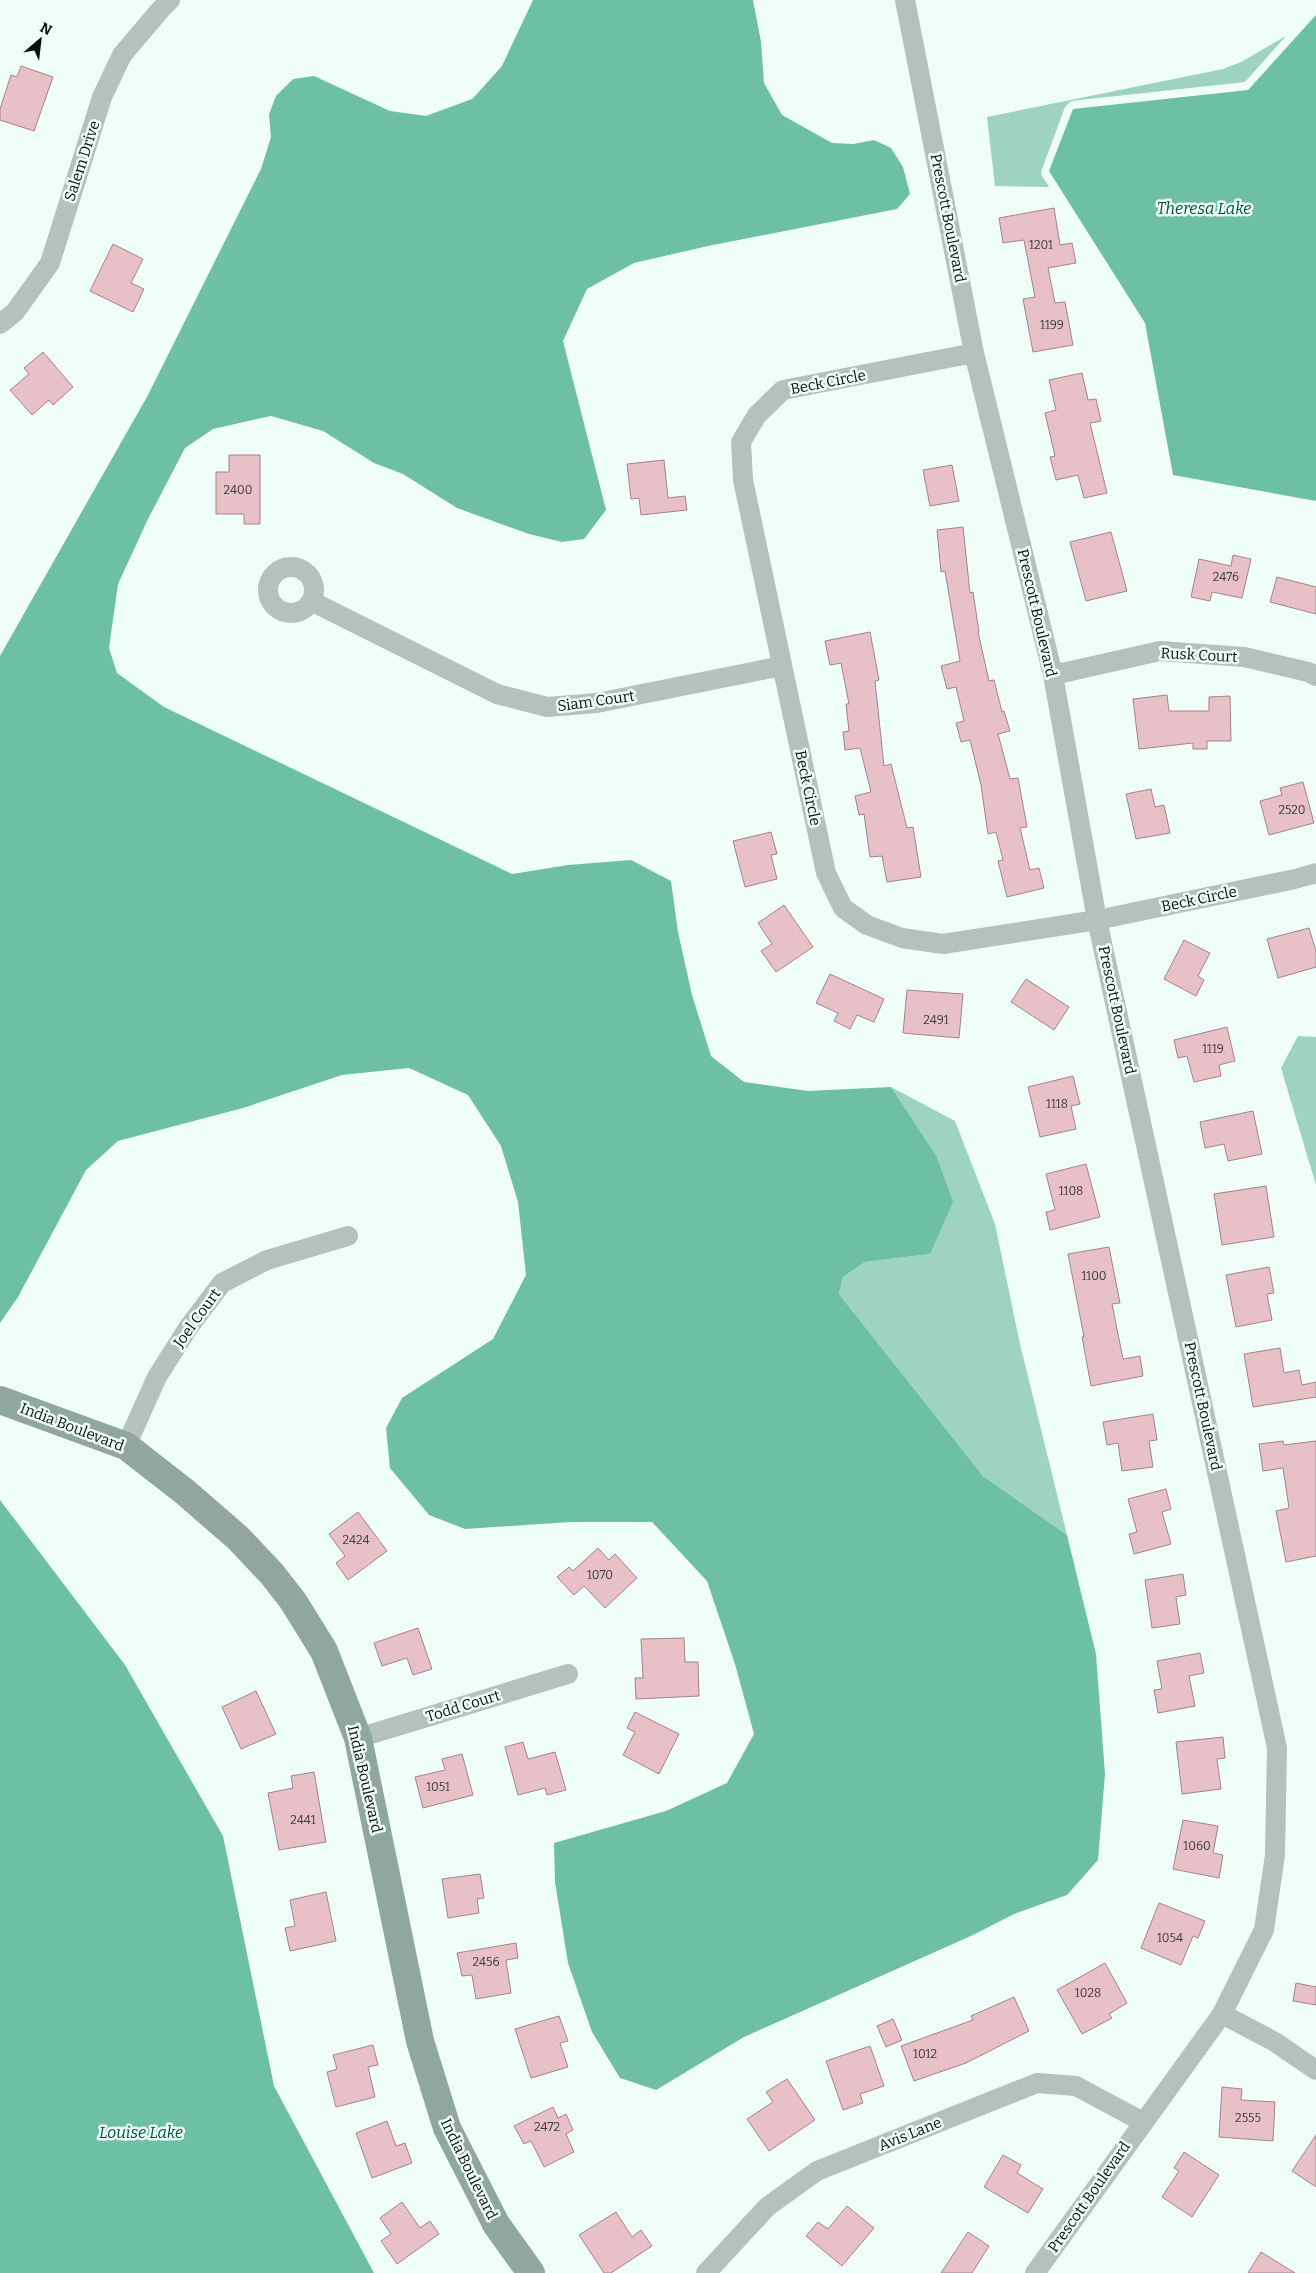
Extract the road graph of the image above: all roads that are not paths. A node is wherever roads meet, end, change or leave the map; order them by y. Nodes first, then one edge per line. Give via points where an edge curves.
1 (170, 0) edge
2 (905, 0) edge
3 (0, 324) edge
4 (974, 353) junction
5 (311, 601) dead end
6 (782, 666) junction
7 (1052, 675) junction
8 (1316, 676) edge
9 (1316, 873) edge
10 (1097, 920) junction
11 (348, 1236) dead end
12 (0, 1400) edge
13 (126, 1446) junction
14 (568, 1674) dead end
15 (358, 1738) junction
16 (1222, 2014) junction
17 (1316, 2070) edge
18 (1143, 2122) junction
19 (531, 2273) edge
20 (706, 2273) edge
21 (1035, 2273) edge

1 - 3 street, Salem Drive via 122,55 102,97 50,263 15,312
2 - 4 street, Prescott Boulevard
4 - 6 street, Beck Circle via 783,390 757,416 741,442 743,480
4 - 7 street, Prescott Boulevard
5 - 6 street, Siam Court via 497,694 547,707 597,704
6 - 10 street, Beck Circle via 826,873 843,908 867,925 902,938 943,944
7 - 8 street, Rusk Court via 1160,651 1244,656
7 - 10 street, Prescott Boulevard
9 - 10 street, Beck Circle
10 - 16 street, Prescott Boulevard via 1277,1748 1275,1855 1264,1930
11 - 13 street, Joel Court via 267,1260 222,1283 157,1377
12 - 13 street, India Boulevard
13 - 15 street, India Boulevard via 238,1538 272,1574 324,1651
14 - 15 street, Todd Court
15 - 19 street, India Boulevard via 420,2041 447,2128 496,2224
16 - 17 street via 1274,2042
16 - 18 street, Prescott Boulevard
18 - 20 street, Avis Lane via 1076,2086 1037,2083 817,2171 767,2207
18 - 21 street, Prescott Boulevard

